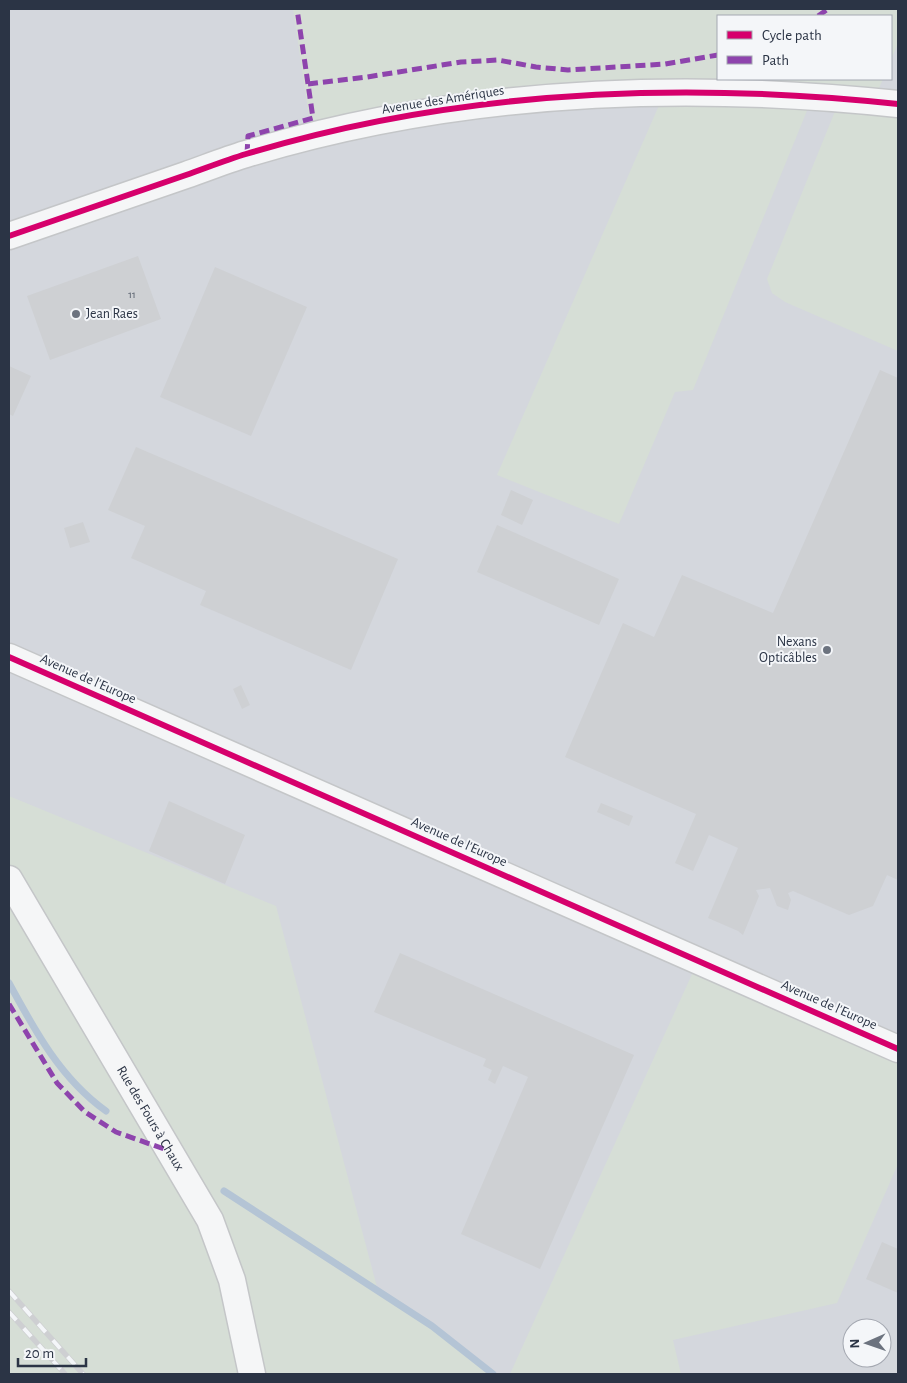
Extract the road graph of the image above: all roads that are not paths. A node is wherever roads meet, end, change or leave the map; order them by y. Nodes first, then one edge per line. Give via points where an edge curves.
1 (898, 104) edge
2 (9, 236) edge
3 (9, 657) edge
4 (9, 879) edge
5 (898, 1049) edge
6 (252, 1374) edge

1 - 2 street, Avenue des Amériques via 813,96 609,94 477,106 393,118 247,154
3 - 5 street, Avenue de l'Europe
4 - 6 street, Rue des Fours à Chaux via 210,1220 232,1280

